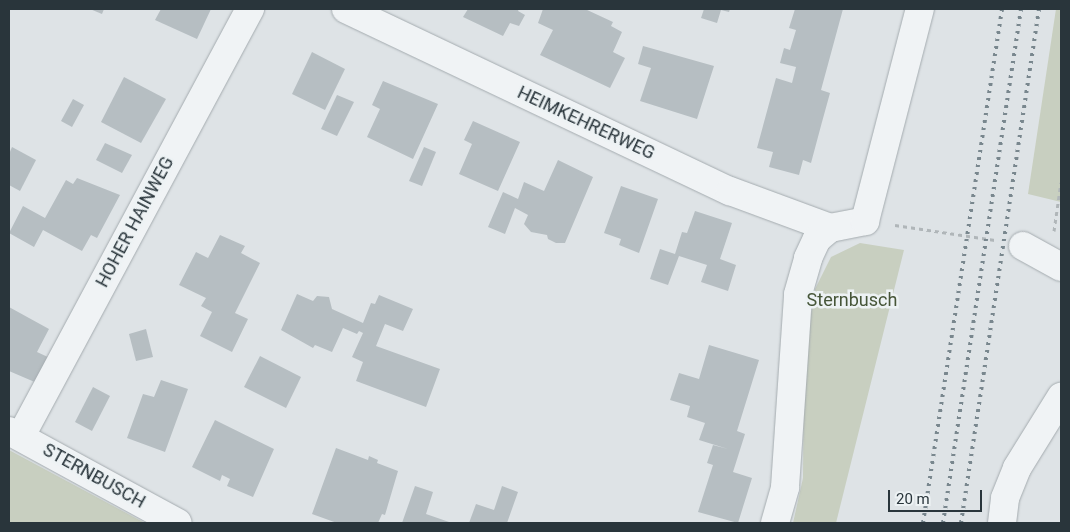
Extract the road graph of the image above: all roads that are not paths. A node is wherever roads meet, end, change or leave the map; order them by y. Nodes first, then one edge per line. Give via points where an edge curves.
1 (250, 9) edge
2 (346, 9) edge
3 (920, 9) edge
4 (830, 228) junction
5 (1023, 246) road end
6 (1056, 264) edge
7 (1061, 398) edge
8 (15, 433) edge
9 (178, 523) edge
10 (775, 523) edge
11 (1002, 523) edge

1 - 8 street, HOHER HAINWEG
2 - 4 street, HEIMKEHRERWEG via 730,191
3 - 4 street via 865,221
4 - 10 street via 817,239 798,294 785,486
5 - 6 street
7 - 11 street via 1017,468 1005,498
8 - 9 street, STERNBUSCH

